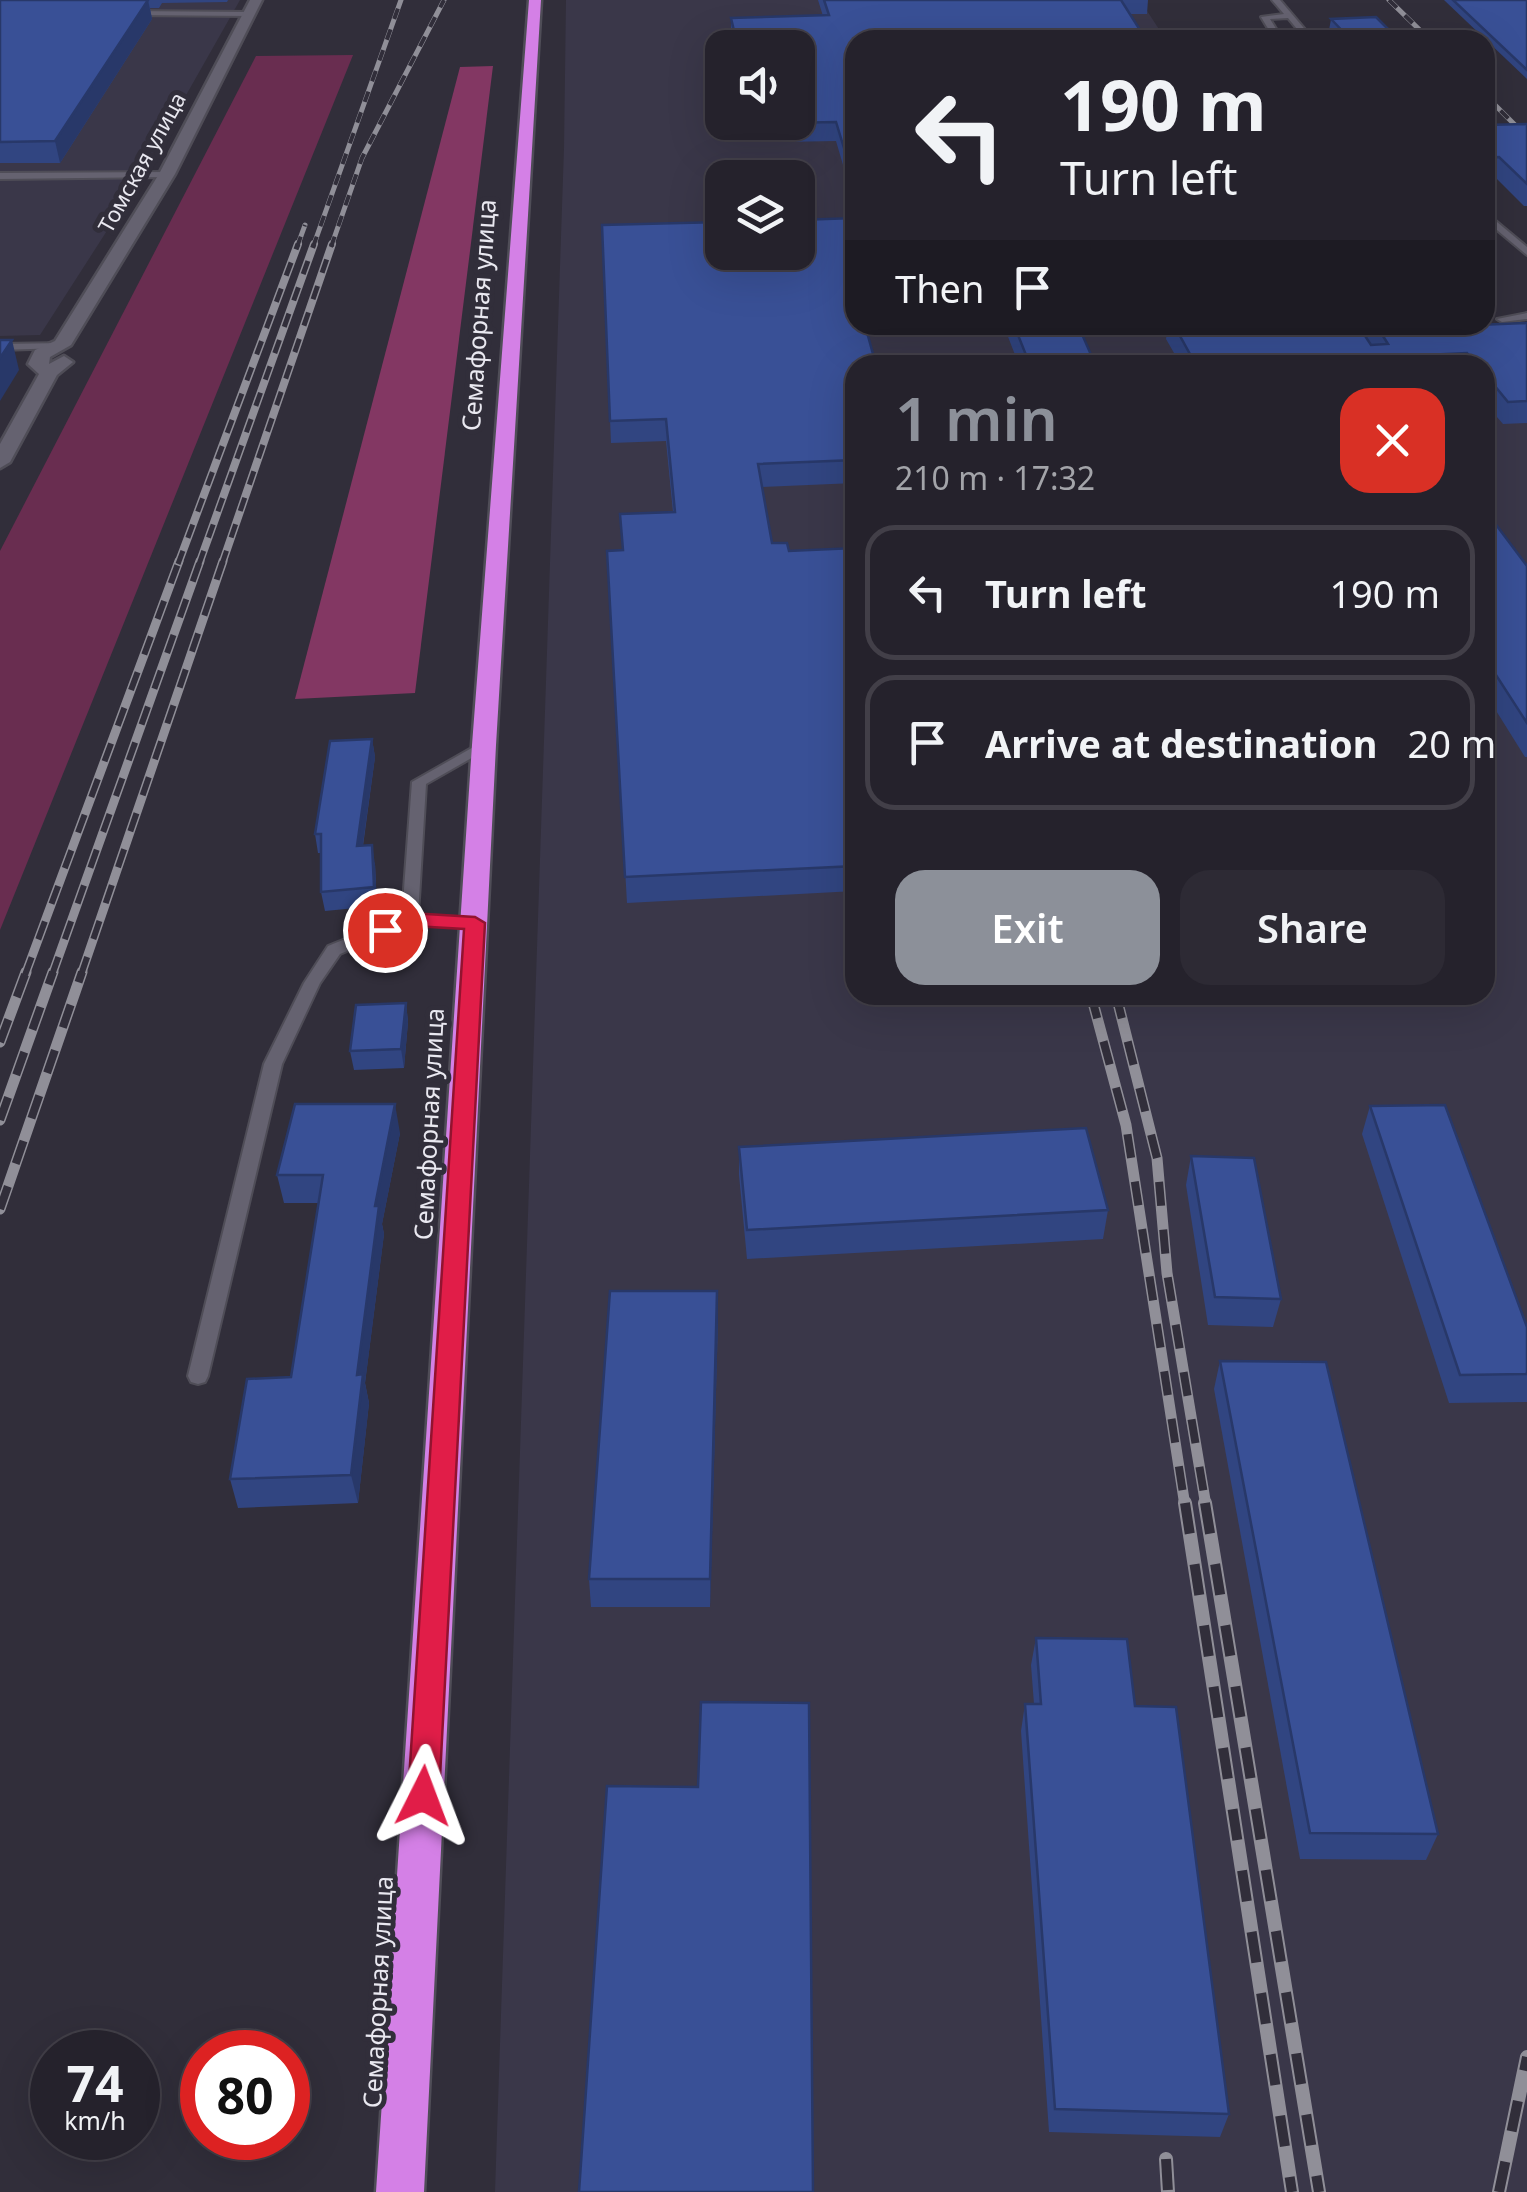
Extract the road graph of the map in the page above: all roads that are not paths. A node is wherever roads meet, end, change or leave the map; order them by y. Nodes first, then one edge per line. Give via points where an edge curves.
1 (535, 0) edge
2 (1276, 0) edge
3 (252, 7) edge
4 (121, 12) edge
5 (1290, 16) junction
6 (1273, 30) edge
7 (1302, 30) edge
8 (1495, 131) edge
9 (1527, 136) edge
10 (167, 174) junction
11 (0, 176) edge
12 (1495, 222) edge
13 (1495, 229) edge
14 (1504, 229) junction
15 (1527, 252) edge
16 (1527, 316) edge
17 (1502, 319) edge
18 (62, 346) junction
19 (0, 347) edge
20 (0, 462) edge
21 (484, 745) junction
22 (410, 919) junction
23 (475, 923) junction
24 (198, 1376) dead end
25 (400, 2192) edge

1 - 21 highway, Семафорная улица
2 - 5 lane
3 - 4 lane
3 - 10 street, Томская улица
5 - 6 lane via 1265,17
5 - 7 lane
8 - 9 lane
10 - 11 lane
10 - 18 street, Томская улица
12 - 14 lane
13 - 14 lane
14 - 15 lane
16 - 17 lane
18 - 19 lane
18 - 20 street, Томская улица via 70,352 48,372
21 - 22 lane via 419,782
21 - 23 highway, Семафорная улица
22 - 23 lane
22 - 24 lane via 334,950 272,1064
23 - 25 highway, Семафорная улица

